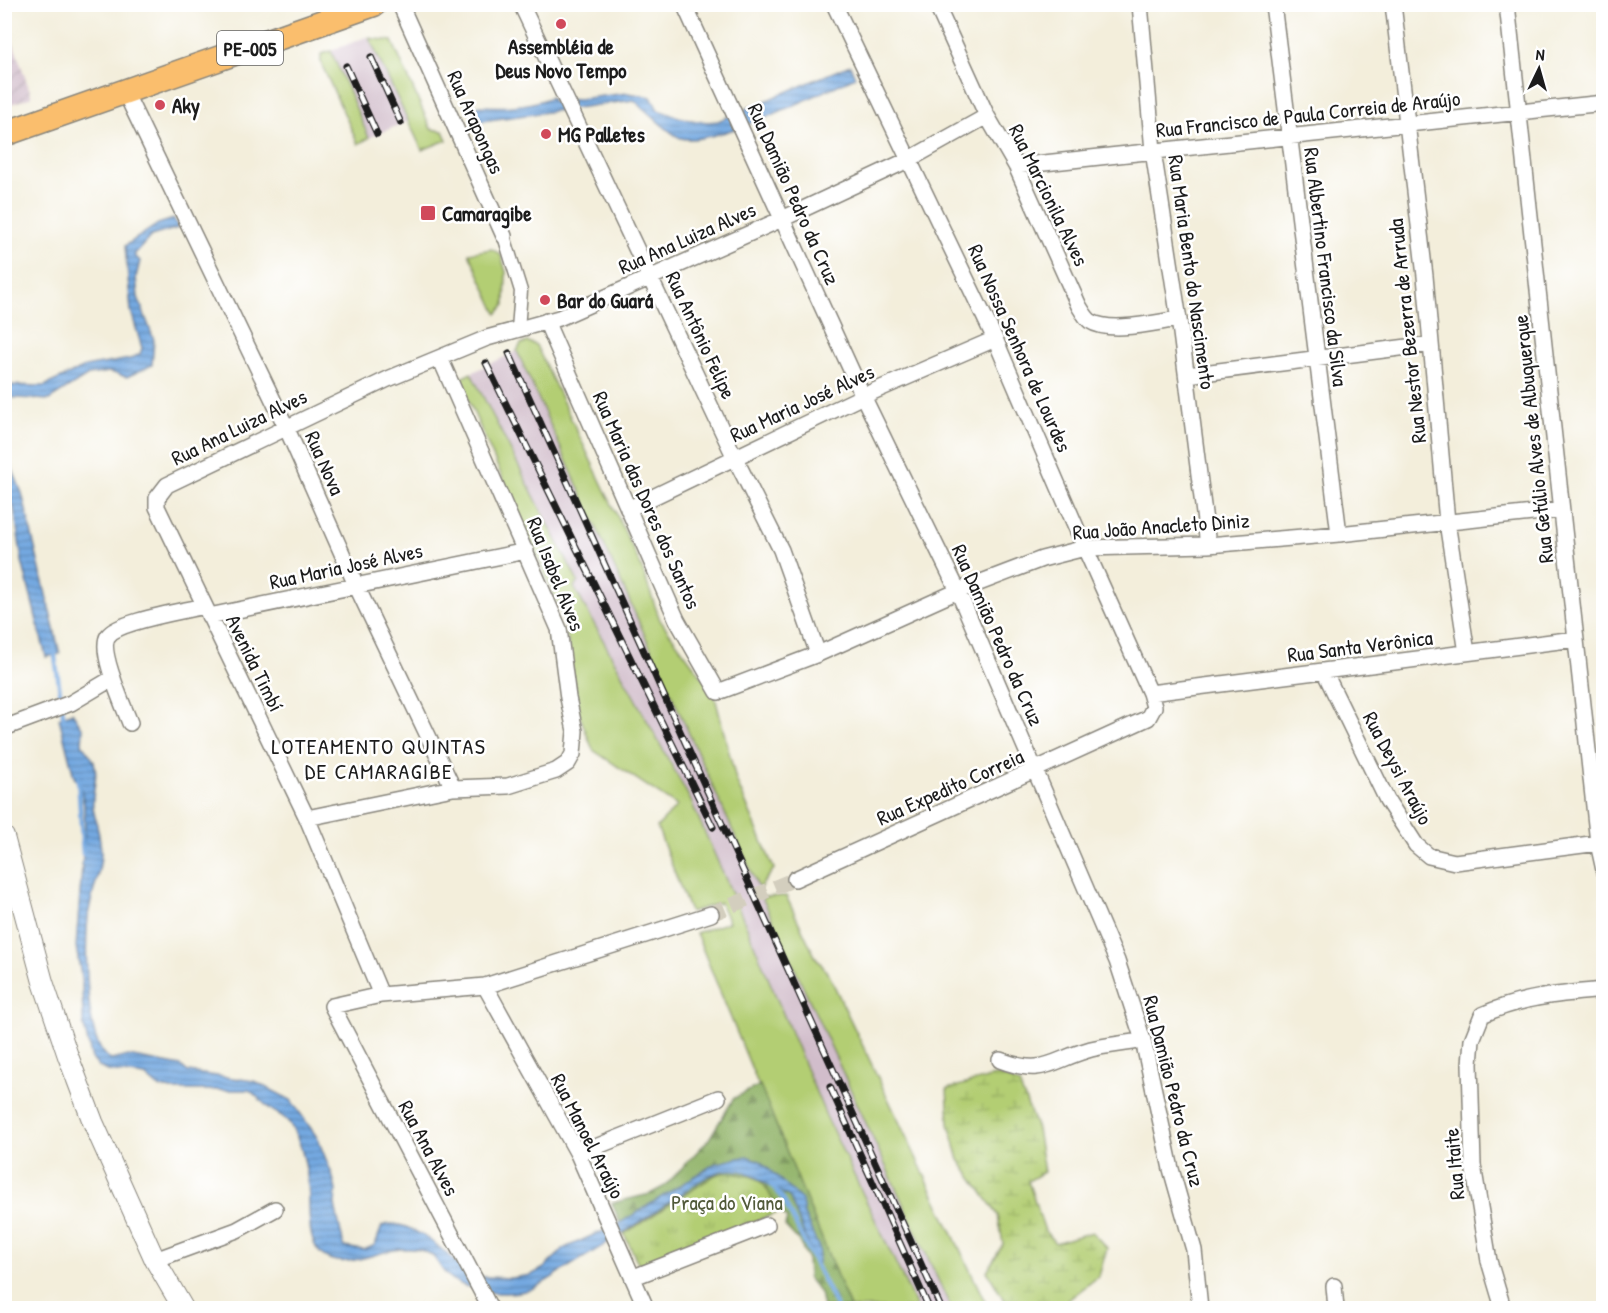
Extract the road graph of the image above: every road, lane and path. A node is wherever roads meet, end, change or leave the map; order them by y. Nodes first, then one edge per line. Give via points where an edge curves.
1 (374, 4) edge
2 (400, 4) edge
3 (521, 4) edge
4 (684, 4) edge
5 (834, 4) edge
6 (936, 4) edge
7 (1140, 4) edge
8 (1273, 4) edge
9 (1393, 4) edge
10 (1507, 4) edge
11 (125, 92) junction
12 (1604, 103) edge
13 (1520, 114) junction
14 (987, 116) junction
15 (1407, 124) junction
16 (4, 134) edge
17 (1288, 137) junction
18 (1153, 151) junction
19 (910, 159) junction
20 (1016, 166) junction
21 (782, 219) junction
22 (504, 236) joint
23 (650, 277) junction
24 (1179, 318) junction
25 (546, 321) junction
26 (518, 329) junction
27 (995, 339) junction
28 (1431, 344) junction
29 (440, 358) junction
30 (1316, 360) junction
31 (1187, 375) junction
32 (863, 396) junction
33 (287, 429) junction
34 (735, 458) junction
35 (167, 485) joint
36 (628, 509) junction
37 (1561, 510) junction
38 (1447, 522) junction
39 (1339, 534) junction
40 (1208, 545) junction
41 (1085, 548) junction
42 (526, 551) junction
43 (356, 585) junction
44 (958, 591) junction
45 (207, 611) junction
46 (1575, 639) junction
47 (1467, 653) junction
48 (818, 654) junction
49 (1324, 671) junction
50 (113, 678) junction
51 (717, 692) joint
52 (1150, 693) junction
53 (1153, 714) joint
54 (130, 723) dead end
55 (4, 728) edge
56 (1034, 772) junction
57 (453, 788) junction
58 (307, 818) junction
59 (4, 837) edge
60 (1598, 843) junction
61 (1604, 870) edge
62 (795, 879) tunnel mouth
63 (711, 914) tunnel mouth
64 (485, 986) junction
65 (1604, 990) edge
66 (381, 995) junction
67 (1143, 1040) junction
68 (1000, 1060) dead end
69 (718, 1098) dead end
70 (578, 1154) junction
71 (274, 1209) dead end
72 (767, 1225) dead end
73 (155, 1260) junction
74 (634, 1277) junction
75 (1334, 1286) dead end
76 (489, 1306) edge
77 (183, 1308) edge
78 (646, 1308) edge
79 (1200, 1308) edge
80 (1336, 1308) edge
81 (1503, 1308) edge

1 - 11 main road, PE-005
2 - 22 street, Rua Arapongas
3 - 23 street, Rua Antônio Felipe
4 - 21 street, Rua Damião Pedro da Cruz
5 - 19 street, Rua Nossa Senhora de Lourdes
6 - 14 street, Rua Marcionila Alves
7 - 18 street, Rua Maria Bento do Nascimento
8 - 17 street, Rua Albertino Francisco da Silva
9 - 15 street, Rua Nestor Bezerra de Arruda
10 - 13 street, Rua Getúlio Alves de Albuquerque
11 - 16 main road, PE-005
11 - 33 street, Rua Nova
12 - 13 street, Rua Francisco de Paula Correia de Araújo
13 - 15 street, Rua Francisco de Paula Correia de Araújo
13 - 37 street, Rua Getúlio Alves de Albuquerque
14 - 19 street, Rua Ana Luiza Alves
14 - 20 street, Rua Marcionila Alves
15 - 17 street, Rua Francisco de Paula Correia de Araújo
15 - 28 street, Rua Nestor Bezerra de Arruda
17 - 18 street, Rua Francisco de Paula Correia de Araújo
17 - 30 street, Rua Albertino Francisco da Silva
18 - 20 street, Rua Francisco de Paula Correia de Araújo
18 - 24 street, Rua Maria Bento do Nascimento
19 - 21 street, Rua Ana Luiza Alves
19 - 27 street, Rua Nossa Senhora de Lourdes
20 - 24 street, Rua Marcionila Alves via 1079,306 1090,321 1124,326
21 - 23 street, Rua Ana Luiza Alves
21 - 32 street, Rua Damião Pedro da Cruz
22 - 26 street, Rua Arapongas via 521,291
23 - 25 street, Rua Ana Luiza Alves
23 - 34 street, Rua Antônio Felipe
24 - 31 street, Rua Maria Bento do Nascimento
25 - 26 street, Rua Ana Luiza Alves
25 - 36 street, Rua Maria das Dores dos Santos
26 - 29 street, Rua Ana Luiza Alves
27 - 32 street, Rua Maria José Alves
27 - 41 street, Rua Nossa Senhora de Lourdes
28 - 30 street
28 - 38 street, Rua Nestor Bezerra de Arruda
29 - 33 street, Rua Ana Luiza Alves
29 - 42 street, Rua Isabel Alves
30 - 31 street
30 - 39 street, Rua Albertino Francisco da Silva
31 - 40 street, Rua Maria Bento do Nascimento
32 - 34 street, Rua Maria José Alves
32 - 44 street, Rua Damião Pedro da Cruz
33 - 35 street, Rua Ana Luiza Alves
33 - 43 street, Rua Nova
34 - 36 street, Rua Maria José Alves
34 - 48 street, Rua Antônio Felipe via 777,540
35 - 45 street, Avenida Timbí via 157,498 157,507
36 - 51 street, Rua Maria das Dores dos Santos via 677,620
37 - 38 street, Rua João Anacleto Diniz
37 - 46 street, Rua Getúlio Alves de Albuquerque
38 - 39 street, Rua João Anacleto Diniz
38 - 47 street, Rua Nestor Bezerra de Arruda
39 - 40 street, Rua João Anacleto Diniz
40 - 41 street, Rua João Anacleto Diniz
41 - 44 street, Rua João Anacleto Diniz via 1042,559
41 - 52 street, Rua Nossa Senhora de Lourdes
42 - 43 street, Rua Maria José Alves
42 - 57 street, Rua Isabel Alves via 558,629 575,731 573,754 568,763 508,786
43 - 45 street, Rua Maria José Alves
43 - 57 street, Rua Nova
44 - 48 street, Rua João Anacleto Diniz
44 - 56 street, Rua Damião Pedro da Cruz
45 - 50 street, Rua Maria José Alves via 116,629 107,637 105,647
45 - 58 street, Avenida Timbí
46 - 47 street, Rua Santa Verônica
46 - 60 street, Rua Getúlio Alves de Albuquerque
47 - 49 street, Rua Santa Verônica
48 - 51 street, Rua João Anacleto Diniz
49 - 52 street, Rua Santa Verônica
49 - 60 street, Rua Deysi Araújo via 1387,800 1416,845 1429,856 1455,862
50 - 54 street, Rua Maria José Alves
50 - 55 street via 71,703
52 - 53 street, Rua Nossa Senhora de Lourdes
53 - 56 street, Rua Expedito Correia
56 - 62 street, Rua Expedito Correia
56 - 67 street, Rua Damião Pedro da Cruz via 1117,962
57 - 58 street, Rua Isabel Alves
58 - 66 street, Avenida Timbí
59 - 73 street via 43,982 68,1056
60 - 61 street, Rua Getúlio Alves de Albuquerque
63 - 64 street
64 - 66 street
64 - 70 street, Rua Manoel Araújo
65 - 81 street, Rua Itaite via 1521,1000 1482,1015 1472,1040 1473,1165 1490,1261
66 - 76 street, Rua Ana Alves via 332,1006
67 - 68 street via 1091,1049 1050,1066 1032,1068
67 - 79 street, Rua Damião Pedro da Cruz via 1171,1169 1194,1250
69 - 70 street
70 - 74 street, Rua Manoel Araújo
71 - 73 street via 237,1230
72 - 74 street
73 - 77 street
74 - 78 street, Rua Manoel Araújo
75 - 80 street

